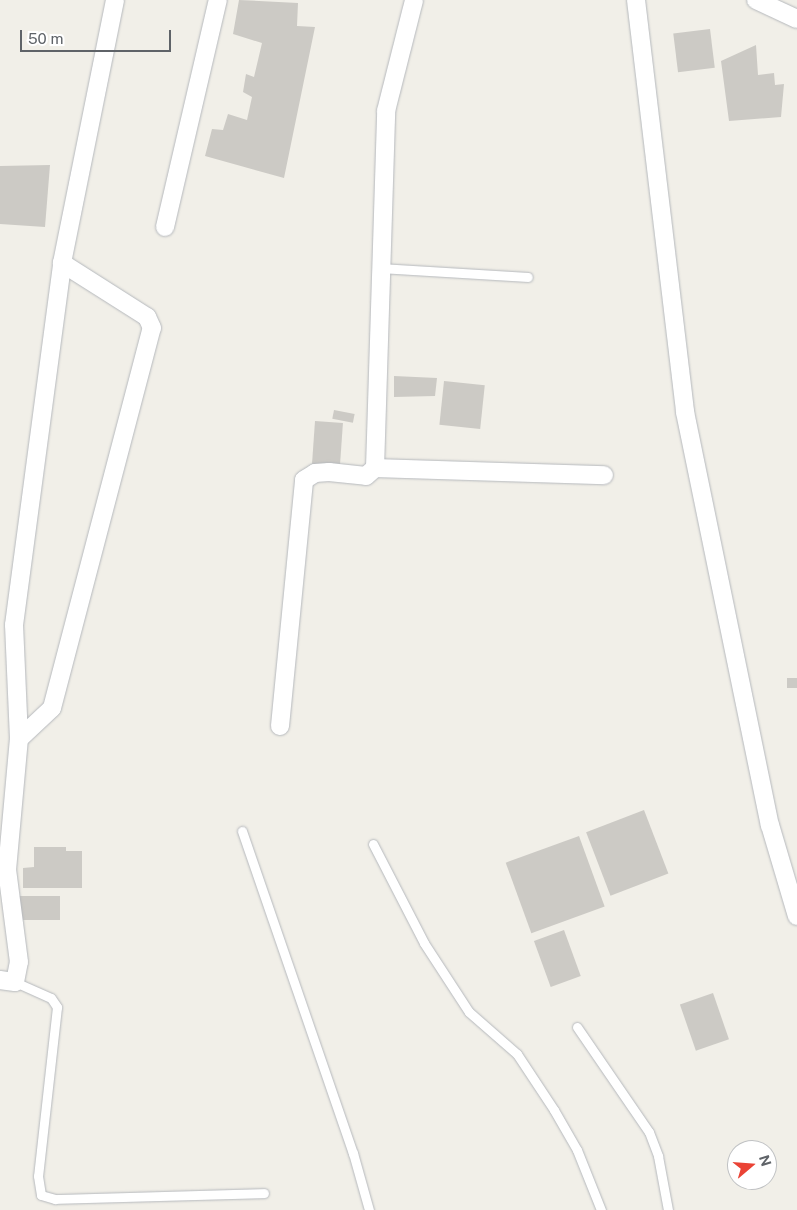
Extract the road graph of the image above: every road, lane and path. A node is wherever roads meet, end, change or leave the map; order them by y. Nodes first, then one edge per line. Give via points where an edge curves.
1 (115, 0) edge
2 (218, 0) edge
3 (414, 0) edge
4 (636, 0) edge
5 (756, 0) edge
6 (797, 19) edge
7 (165, 227) dead end
8 (62, 263) junction
9 (380, 268) junction
10 (528, 277) dead end
11 (375, 468) junction
12 (604, 475) dead end
13 (280, 726) dead end
14 (19, 739) junction
15 (242, 831) dead end
16 (373, 844) dead end
17 (797, 916) edge
18 (7, 981) edge
19 (576, 1027) dead end
20 (264, 1193) dead end
21 (370, 1210) edge
22 (601, 1210) edge
23 (668, 1210) edge

1 - 8 street
2 - 7 street
3 - 9 street via 386,111
4 - 17 street via 685,412 770,826
5 - 6 street
8 - 14 street via 14,625
8 - 14 street via 147,316 152,328 52,708
9 - 10 lane
9 - 11 street
11 - 12 street
11 - 13 street via 366,476 329,472 315,473 304,480
14 - 18 street via 7,870 20,962
15 - 21 lane
16 - 22 lane via 424,943 469,1012 517,1054 554,1110 577,1150
18 - 20 lane via 51,998 57,1008 38,1176 41,1195 55,1198
19 - 23 lane via 649,1132 658,1156

